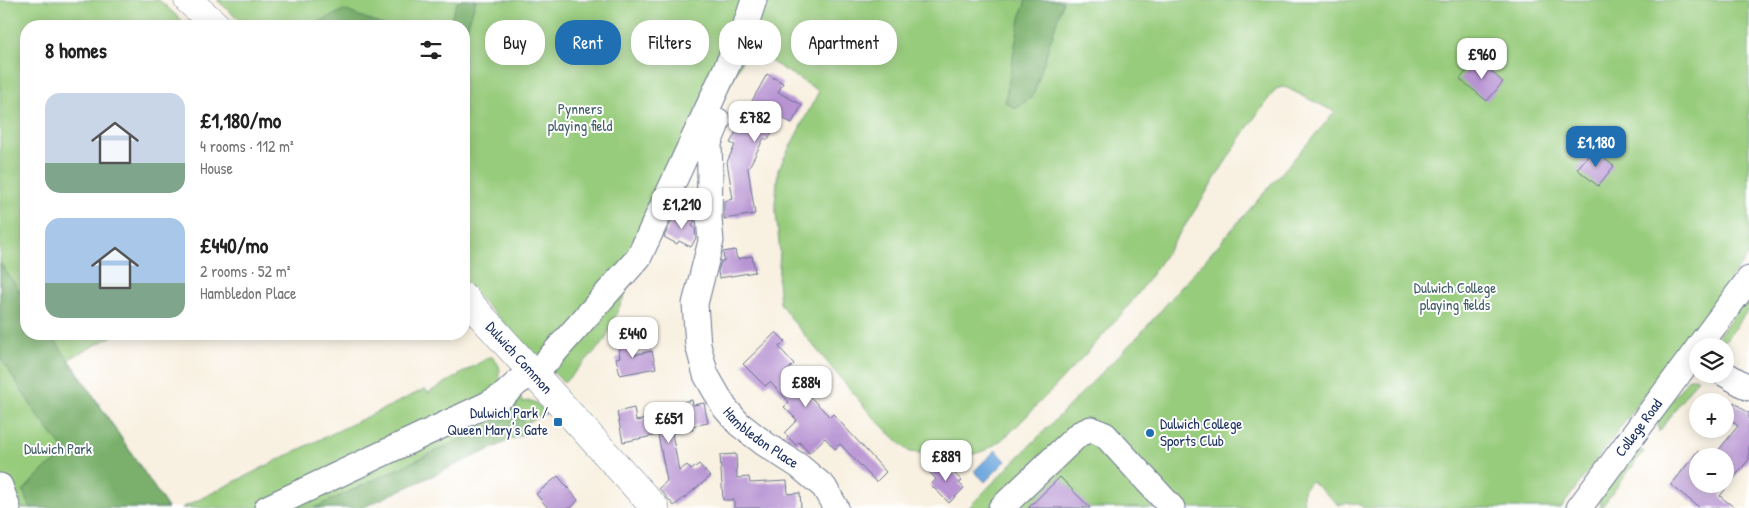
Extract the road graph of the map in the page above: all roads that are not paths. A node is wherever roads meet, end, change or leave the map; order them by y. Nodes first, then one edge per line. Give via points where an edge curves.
1 (188, 0) edge
2 (754, 0) edge
3 (210, 20) edge
4 (718, 121) dead end
5 (1749, 279) edge
6 (470, 304) edge
7 (1707, 338) edge
8 (1689, 362) edge
9 (533, 374) junction
10 (1734, 379) edge
11 (1749, 388) edge
12 (0, 486) edge
13 (8, 508) edge
14 (268, 508) edge
15 (654, 508) edge
16 (836, 508) edge
17 (1001, 508) edge
18 (1172, 508) edge
19 (1579, 508) edge

1 - 3 highway
2 - 9 street via 745,27 639,257
4 - 16 street, Hambledon Place via 708,144 711,241 695,304 698,345 706,375 739,424 824,487
5 - 7 street, College Road
6 - 9 highway, Dulwich Common
8 - 19 street, College Road
9 - 14 street via 488,404
9 - 15 highway, Dulwich Common
10 - 11 street
12 - 13 street
17 - 18 street via 1079,434 1091,429 1105,435

